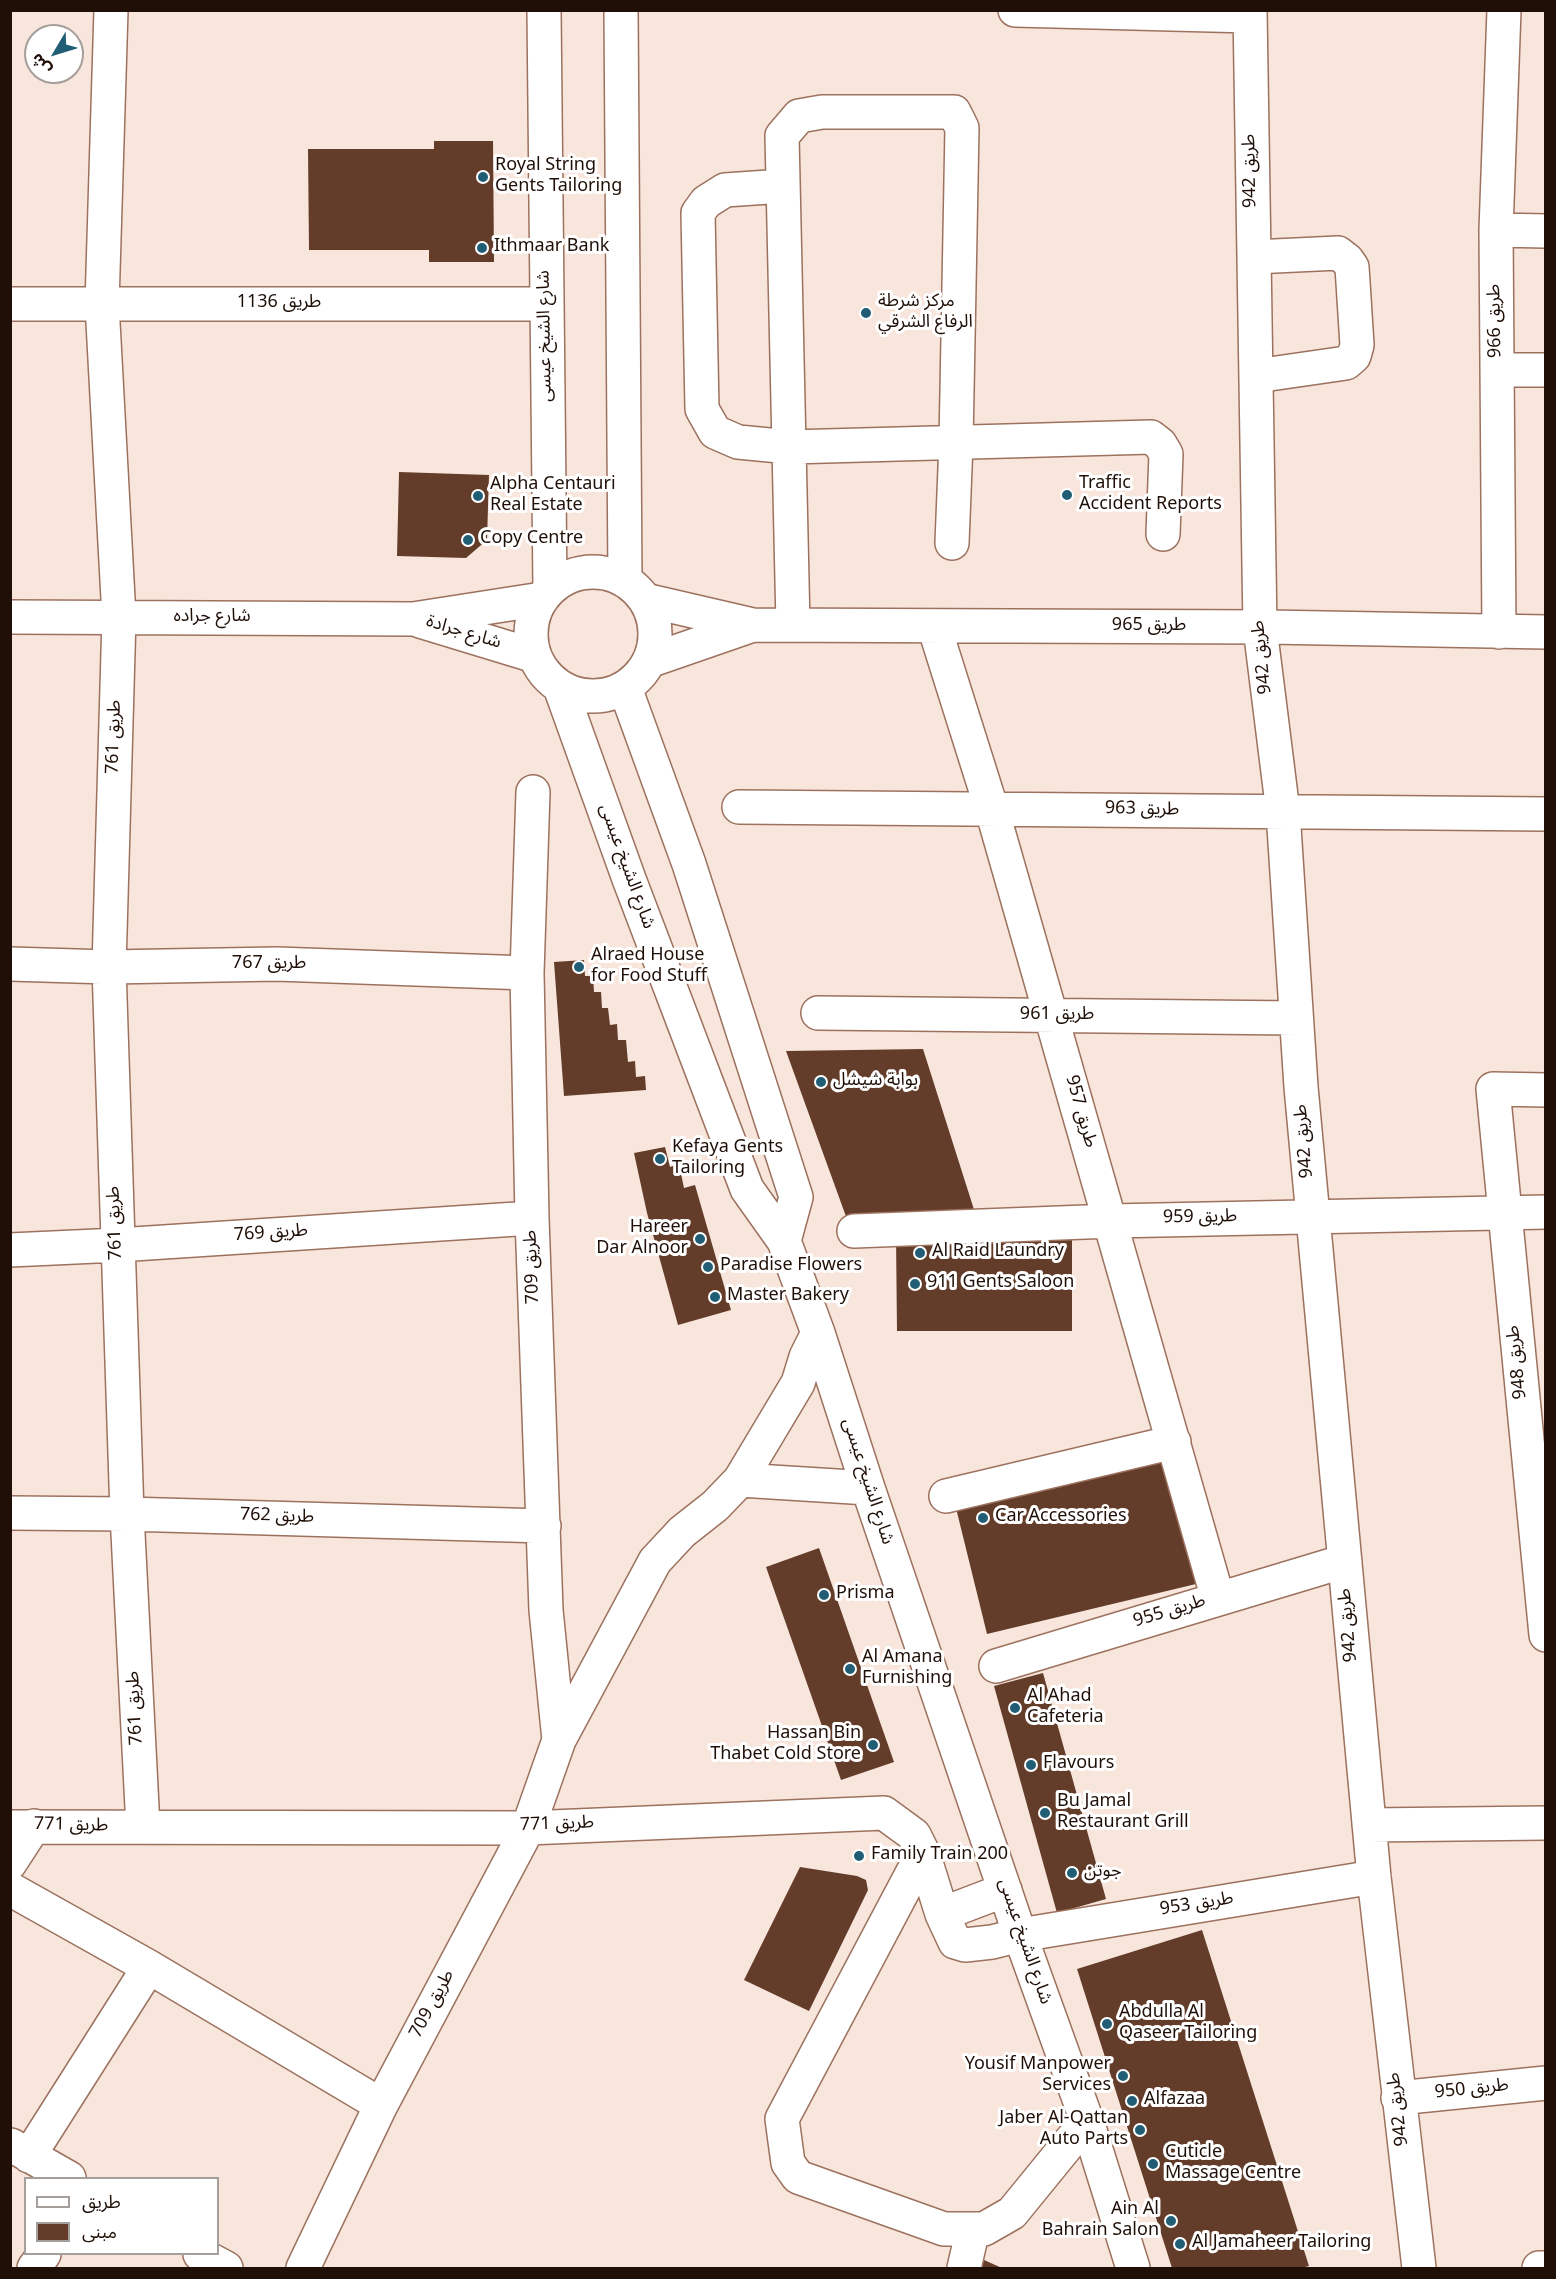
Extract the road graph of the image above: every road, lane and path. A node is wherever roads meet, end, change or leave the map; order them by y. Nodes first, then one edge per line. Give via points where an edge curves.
1 (111, 10) edge
2 (544, 10) edge
3 (621, 10) edge
4 (1015, 10) edge
5 (1504, 10) edge
6 (1250, 13) edge
7 (783, 186) junction
8 (1496, 230) junction
9 (1545, 231) edge
10 (1254, 256) junction
11 (10, 304) edge
12 (102, 304) junction
13 (547, 304) junction
14 (1497, 370) junction
15 (1545, 370) edge
16 (1256, 376) junction
17 (956, 443) junction
18 (790, 447) junction
19 (1163, 534) dead end
20 (952, 543) dead end
21 (635, 590) junction
22 (546, 594) junction
23 (10, 617) edge
24 (119, 617) junction
25 (413, 619) junction
26 (753, 625) junction
27 (793, 625) junction
28 (934, 626) junction
29 (1260, 628) junction
30 (1499, 632) junction
31 (1545, 632) edge
32 (535, 656) junction
33 (649, 661) junction
34 (560, 687) junction
35 (625, 688) junction
36 (533, 792) dead end
37 (739, 807) dead end
38 (992, 810) junction
39 (1283, 812) junction
40 (1545, 814) edge
41 (10, 964) edge
42 (110, 967) junction
43 (527, 973) junction
44 (818, 1014) dead end
45 (1051, 1016) junction
46 (1296, 1018) junction
47 (1545, 1090) edge
48 (1504, 1212) junction
49 (1545, 1212) edge
50 (1313, 1216) junction
51 (532, 1218) junction
52 (1111, 1221) junction
53 (854, 1231) dead end
54 (784, 1240) junction
55 (118, 1245) junction
56 (10, 1250) edge
57 (818, 1333) junction
58 (1174, 1442) junction
59 (740, 1480) junction
60 (868, 1488) junction
61 (946, 1496) dead end
62 (10, 1513) edge
63 (127, 1514) junction
64 (544, 1526) junction
65 (1345, 1561) junction
66 (1218, 1599) junction
67 (1545, 1635) edge
68 (996, 1666) dead end
69 (559, 1740) junction
70 (1545, 1823) edge
71 (1369, 1825) junction
72 (22, 1826) edge
73 (143, 1827) junction
74 (528, 1828) junction
75 (923, 1853) junction
76 (10, 1863) edge
77 (1374, 1877) junction
78 (10, 1889) edge
79 (1005, 1890) junction
80 (942, 1914) junction
81 (1020, 1935) junction
82 (149, 1967) junction
83 (1545, 2083) edge
84 (1398, 2098) junction
85 (381, 2105) junction
86 (1087, 2121) junction
87 (20, 2150) edge
88 (67, 2177) edge
89 (973, 2229) junction
90 (43, 2255) edge
91 (203, 2255) edge
92 (34, 2268) edge
93 (226, 2268) edge
94 (303, 2268) edge
95 (964, 2268) edge
96 (1133, 2268) edge
97 (1419, 2268) edge
98 (1539, 2268) edge
99 (1545, 2268) edge

1 - 12 street, طريق 761
2 - 13 street, شارع الشيخ عيسى
3 - 21 street
4 - 6 street
5 - 8 street, طريق 966
6 - 10 street, طريق 942
7 - 17 street via 782,136 799,116 822,112 954,112 962,128
7 - 18 street
7 - 18 street via 725,190 706,202 698,213 702,410 715,432 738,442
8 - 9 street
8 - 14 street, طريق 966
10 - 16 street, طريق 942
10 - 16 street via 1338,253 1347,260 1352,267 1357,345 1354,356 1346,363
11 - 12 street, طريق 1136
12 - 13 street, طريق 1136
12 - 24 street, طريق 761
13 - 22 street, شارع الشيخ عيسى
14 - 15 street
14 - 30 street, طريق 966
16 - 29 street, طريق 942
17 - 18 street
17 - 19 street via 1152,437 1166,454
17 - 20 street
18 - 27 street
21 - 22 street via 605,573 586,573 566,578
21 - 26 street, طريق 965
21 - 33 street via 653,620 655,641
22 - 25 street, شارع جرادة
22 - 32 street via 533,616
23 - 24 street, شارع جراده
24 - 25 street, شارع جراده
24 - 42 street, طريق 761
25 - 32 street, شارع جرادة
26 - 27 street, طريق 965
26 - 33 street, طريق 965
27 - 28 street, طريق 965
28 - 29 street, طريق 965
28 - 38 street, طريق 957
29 - 30 street, طريق 965
29 - 39 street, طريق 942
30 - 31 street, طريق 965
32 - 34 street
33 - 35 street
34 - 35 street via 592,696
34 - 54 street, شارع الشيخ عيسى via 747,1189
35 - 54 street via 689,864 796,1197
36 - 43 street, طريق 709
37 - 38 street, طريق 963
38 - 39 street, طريق 963
38 - 45 street, طريق 957
39 - 40 street, طريق 963
39 - 46 street, طريق 942
41 - 42 street, طريق 767
42 - 43 street, طريق 767 via 277,964
42 - 55 street, طريق 761
43 - 51 street, طريق 709
44 - 45 street, طريق 961
45 - 46 street, طريق 961
45 - 52 street, طريق 957
46 - 50 street, طريق 942
47 - 48 street, طريق 948 via 1492,1089
48 - 49 street, طريق 959
48 - 50 street, طريق 959
48 - 67 street, طريق 948
50 - 52 street, طريق 959
50 - 65 street, طريق 942
51 - 55 street, طريق 769
51 - 64 street, طريق 709
52 - 53 street, طريق 959
52 - 58 street, طريق 957
54 - 57 street, شارع الشيخ عيسى
55 - 56 street, طريق 769
55 - 63 street, طريق 761
57 - 59 street, طريق 709 via 798,1383
57 - 60 street, شارع الشيخ عيسى
58 - 61 street
58 - 66 street, طريق 957
59 - 60 street
59 - 69 street, طريق 709 via 655,1561
60 - 79 street, شارع الشيخ عيسى
62 - 63 street, طريق 762
63 - 64 street, طريق 762
63 - 73 street, طريق 761
64 - 69 street, طريق 709 via 546,1610
65 - 66 street, طريق 955
65 - 71 street, طريق 942
66 - 68 street, طريق 955
69 - 74 street, طريق 709
70 - 71 street
71 - 77 street, طريق 942
72 - 73 street, طريق 771
72 - 76 street
73 - 74 street, طريق 771
74 - 75 street, طريق 771 via 884,1813 914,1835
74 - 85 street, طريق 709
75 - 80 street, طريق 771
75 - 89 street via 782,2119 785,2148 788,2163 798,2177 944,2229
77 - 81 street, طريق 953
77 - 84 street, طريق 942
78 - 82 street
79 - 80 street
79 - 81 street, شارع الشيخ عيسى
80 - 81 street, طريق 771 via 955,1942 965,1945
81 - 86 street, شارع الشيخ عيسى
82 - 85 street
82 - 87 street
83 - 84 street, طريق 950
84 - 97 street, طريق 942
85 - 94 street, طريق 709
86 - 89 street via 1012,2212 984,2229
86 - 96 street, شارع الشيخ عيسى
87 - 88 street
89 - 95 street
90 - 92 street
91 - 93 street
98 - 99 street

